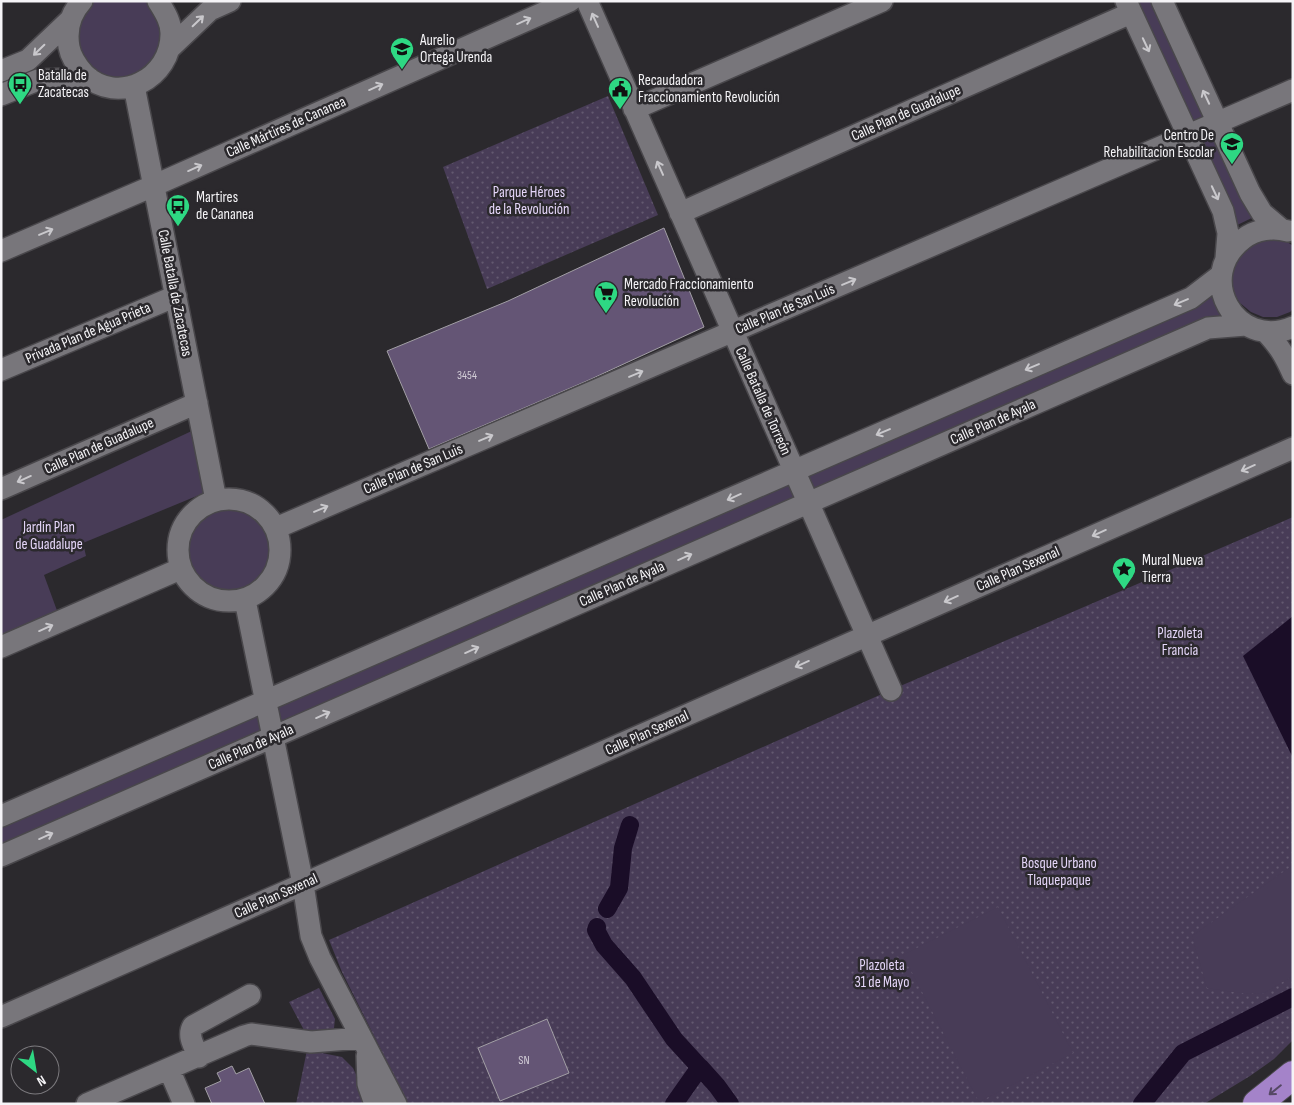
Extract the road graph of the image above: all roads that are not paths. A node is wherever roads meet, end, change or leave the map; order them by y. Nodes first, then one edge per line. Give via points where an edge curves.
1 (82, 1) edge
2 (158, 1) edge
3 (230, 1) edge
4 (570, 1) edge
5 (587, 1) edge
6 (882, 1) edge
7 (1162, 1) edge
8 (1128, 7) edge
9 (70, 20) junction
10 (170, 48) junction
11 (1, 71) edge
12 (89, 78) junction
13 (134, 86) junction
14 (1293, 90) edge
15 (1, 95) edge
16 (634, 109) junction
17 (1218, 122) junction
18 (1188, 135) junction
19 (154, 186) junction
20 (680, 213) junction
21 (1287, 231) edge
22 (1, 251) edge
23 (1223, 267) junction
24 (176, 296) junction
25 (1246, 325) junction
26 (1293, 327) edge
27 (733, 332) junction
28 (1266, 332) junction
29 (1, 370) edge
30 (1293, 374) edge
31 (197, 403) junction
32 (1293, 448) edge
33 (794, 470) junction
34 (1, 489) edge
35 (216, 500) junction
36 (808, 503) junction
37 (276, 528) junction
38 (180, 569) junction
39 (245, 600) junction
40 (867, 636) junction
41 (1, 647) edge
42 (891, 690) dead end
43 (266, 701) junction
44 (273, 737) junction
45 (1, 816) edge
46 (1, 856) edge
47 (303, 884) junction
48 (250, 995) dead end
49 (1, 1017) edge
50 (364, 1043) junction
51 (198, 1057) junction
52 (169, 1069) junction
53 (1293, 1075) edge
54 (88, 1104) edge
55 (184, 1104) edge
56 (376, 1104) edge
57 (396, 1104) edge
58 (1257, 1104) edge

1 - 9 street
2 - 10 street via 167,15 171,31
10 -> 3 street via 210,10
19 -> 4 street, Calle Mártires de Cananea
16 -> 5 street, Calle Batalla de Torreón
6 - 16 street
17 -> 7 street
8 -> 18 street
8 - 20 street, Calle Plan de Guadalupe
9 -> 11 street via 28,60
9 - 12 street via 70,52 77,67
10 - 13 street via 157,72
12 - 13 street via 118,88
12 - 15 street via 38,80
13 - 19 street, Calle Batalla de Zacatecas
14 - 17 street, Calle Plan de San Luis
20 -> 16 street, Calle Batalla de Torreón
17 - 18 street, Calle Plan de San Luis
17 - 21 street via 1262,213
18 -> 23 street via 1223,210 1228,234
27 -> 18 street, Calle Plan de San Luis
22 -> 19 street, Calle Mártires de Cananea
19 - 24 street, Calle Batalla de Zacatecas
20 - 27 street, Calle Batalla de Torreón
21 - 23 street via 1264,229 1249,234 1235,244
23 - 25 street via 1226,304
23 -> 33 street via 1191,298
24 - 29 street, Privada Plan de Agua Prieta
24 - 31 street, Calle Batalla de Zacatecas
25 - 28 street
25 - 36 street, Calle Plan de Ayala via 1208,328
26 - 28 street
27 - 33 street, Calle Batalla de Torreón
37 -> 27 street, Calle Plan de San Luis
28 - 30 street via 1284,353
31 -> 34 street, Calle Plan de Guadalupe
31 - 35 street, Calle Batalla de Zacatecas
32 -> 40 street, Calle Plan Sexenal
33 - 36 street, Calle Batalla de Torreón
33 -> 43 street
35 - 37 street via 234,499 251,503 266,514
35 - 38 street via 203,506 183,527 178,540
36 - 40 street, Calle Batalla de Torreón
44 -> 36 street, Calle Plan de Ayala
37 - 39 street via 281,549 277,571 264,589
38 - 39 street via 191,586 206,597 226,602
41 -> 38 street
39 - 43 street
40 - 42 street, Calle Batalla de Torreón
40 -> 47 street, Calle Plan Sexenal
43 - 44 street
43 - 45 street
46 -> 44 street, Calle Plan de Ayala
44 - 47 street
47 - 49 street, Calle Plan Sexenal
47 - 50 street via 314,945
48 - 51 street via 191,1028
50 - 51 street via 311,1042 250,1034
50 - 56 street via 368,1084
50 - 57 street
51 - 52 street
52 - 54 street
52 - 55 street
53 -> 58 highway

